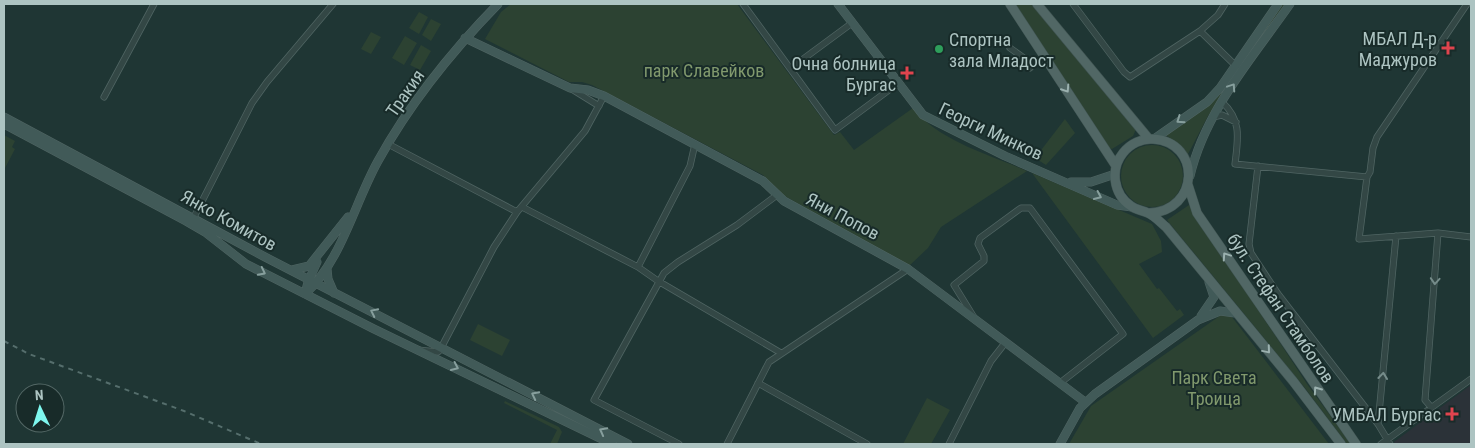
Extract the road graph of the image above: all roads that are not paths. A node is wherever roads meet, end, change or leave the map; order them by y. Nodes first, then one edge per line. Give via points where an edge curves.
1 (154, 4) edge
2 (333, 4) edge
3 (498, 4) edge
4 (838, 4) edge
5 (1010, 4) edge
6 (1037, 4) edge
7 (1073, 4) edge
8 (1225, 4) edge
9 (1278, 4) edge
10 (1290, 4) edge
11 (1467, 4) edge
12 (746, 5) edge
13 (852, 23) junction
14 (1200, 31) junction
15 (465, 38) junction
16 (1010, 48) dead end
17 (1236, 66) junction
18 (791, 68) junction
19 (1030, 68) dead end
20 (897, 84) junction
21 (570, 88) junction
22 (604, 96) junction
23 (104, 97) dead end
24 (1222, 102) junction
25 (599, 106) junction
26 (4, 117) edge
27 (1212, 118) junction
28 (1236, 122) junction
29 (4, 124) edge
30 (1151, 139) junction
31 (388, 144) junction
32 (694, 144) junction
33 (1258, 166) junction
34 (1115, 170) junction
35 (1367, 177) junction
36 (1064, 181) junction
37 (1189, 182) junction
38 (776, 195) junction
39 (1132, 207) junction
40 (519, 210) junction
41 (353, 212) junction
42 (1149, 213) junction
43 (194, 217) junction
44 (1438, 233) junction
45 (1396, 236) junction
46 (1471, 237) edge
47 (321, 253) junction
48 (638, 266) junction
49 (327, 267) junction
50 (908, 269) junction
51 (291, 270) junction
52 (1208, 278) junction
53 (312, 281) junction
54 (658, 281) junction
55 (334, 293) junction
56 (305, 294) junction
57 (1236, 313) junction
58 (1198, 320) junction
59 (977, 322) junction
60 (400, 325) junction
61 (390, 337) junction
62 (1005, 343) junction
63 (442, 347) junction
64 (418, 350) junction
65 (781, 353) junction
66 (1471, 379) edge
67 (758, 383) junction
68 (1060, 383) junction
69 (1086, 402) junction
70 (1431, 407) junction
71 (1378, 424) junction
72 (1383, 443) edge
73 (612, 444) edge
74 (628, 444) edge
75 (679, 444) edge
76 (727, 444) edge
77 (867, 444) edge
78 (949, 444) edge
79 (1060, 444) edge
80 (1341, 444) edge
81 (1356, 444) edge

1 - 23 street
2 - 43 street via 252,103
3 - 15 main road, Тракия
4 - 13 main road, Георги Минков
5 -> 34 main road
6 - 30 main road
7 - 14 street via 1130,76 1135,76
8 - 14 street
9 - 17 main road
24 -> 10 main road
11 - 35 street via 1377,137
12 - 18 street
13 - 18 street
13 - 20 main road, Георги Минков
14 - 17 street
15 - 21 main road, Яни Попов
15 - 31 main road, Тракия
16 - 19 street via 1024,58
17 -> 30 main road via 1207,102
18 - 20 street via 835,130
20 - 36 main road, Георги Минков via 923,115 935,123
21 - 22 main road, Яни Попов
21 - 25 street, Яни Попов
22 - 25 street
22 - 32 main road, Яни Попов
24 - 27 main road
24 - 28 street via 1232,110
25 - 40 street via 585,131
26 - 43 main road, Янко Комитов
27 - 28 street via 1222,115
27 - 37 main road via 1194,158
28 - 33 street via 1236,164
29 -> 56 main road, Янко Комитов via 186,221 246,264
30 - 34 main road via 1125,150
30 - 37 main road via 1162,140 1177,148 1186,162
31 - 40 street
31 - 41 main road, Тракия
32 - 38 main road, Яни Попов via 763,181
32 - 48 street via 690,166
33 - 35 street
33 - 71 street via 1249,244 1252,253 1290,310
34 - 36 main road, Георги Минков via 1091,182
34 - 39 main road via 1121,197
35 - 45 street via 1359,239
36 -> 39 main road, Георги Минков via 1117,205
37 - 42 main road via 1182,198 1170,208
81 -> 37 main road, бул. Стефан Стамболов via 1198,213
38 - 50 main road, Яни Попов
38 - 54 street via 737,225 678,262
39 - 42 main road
40 - 48 street
40 - 63 street via 494,247
41 - 47 main road, Тракия
41 - 49 main road, Тракия
42 - 52 main road, бул. Стефан Стамболов via 1166,227
43 - 51 main road, Янко Комитов
44 - 45 street
44 - 46 street
44 -> 70 street via 1425,400
71 -> 45 street
47 - 51 main road via 309,266
47 - 53 main road
48 - 54 street
49 - 53 main road, Тракия
49 - 55 main road
50 - 59 main road, Яни Попов
50 - 65 street
51 - 53 main road, Янко Комитов
52 - 57 main road, бул. Стефан Стамболов
52 - 58 main road via 1214,297
53 - 55 main road, Янко Комитов
53 - 56 main road
54 - 65 street
54 - 75 street via 594,400
60 -> 55 main road, Янко Комитов
56 - 61 main road, Янко Комитов
57 - 58 main road via 1220,311
57 -> 80 main road, бул. Стефан Стамболов
58 - 69 main road
59 - 62 main road, Яни Попов
59 - 68 street via 954,286 984,261 978,244 980,238 1021,208 1030,208 1123,334
60 - 61 main road via 392,327
60 - 63 main road, Янко Комитов
61 - 64 main road, Янко Комитов
62 - 68 main road, Яни Попов
62 - 78 street via 991,361
63 - 64 street, Янко Комитов via 438,352
74 -> 63 main road, Янко Комитов
64 -> 73 main road, Янко Комитов
65 - 67 street via 768,362
66 - 70 street
67 - 76 street
67 - 77 street
68 - 69 main road, Яни Попов
69 - 79 main road
70 - 72 street
71 - 72 street

